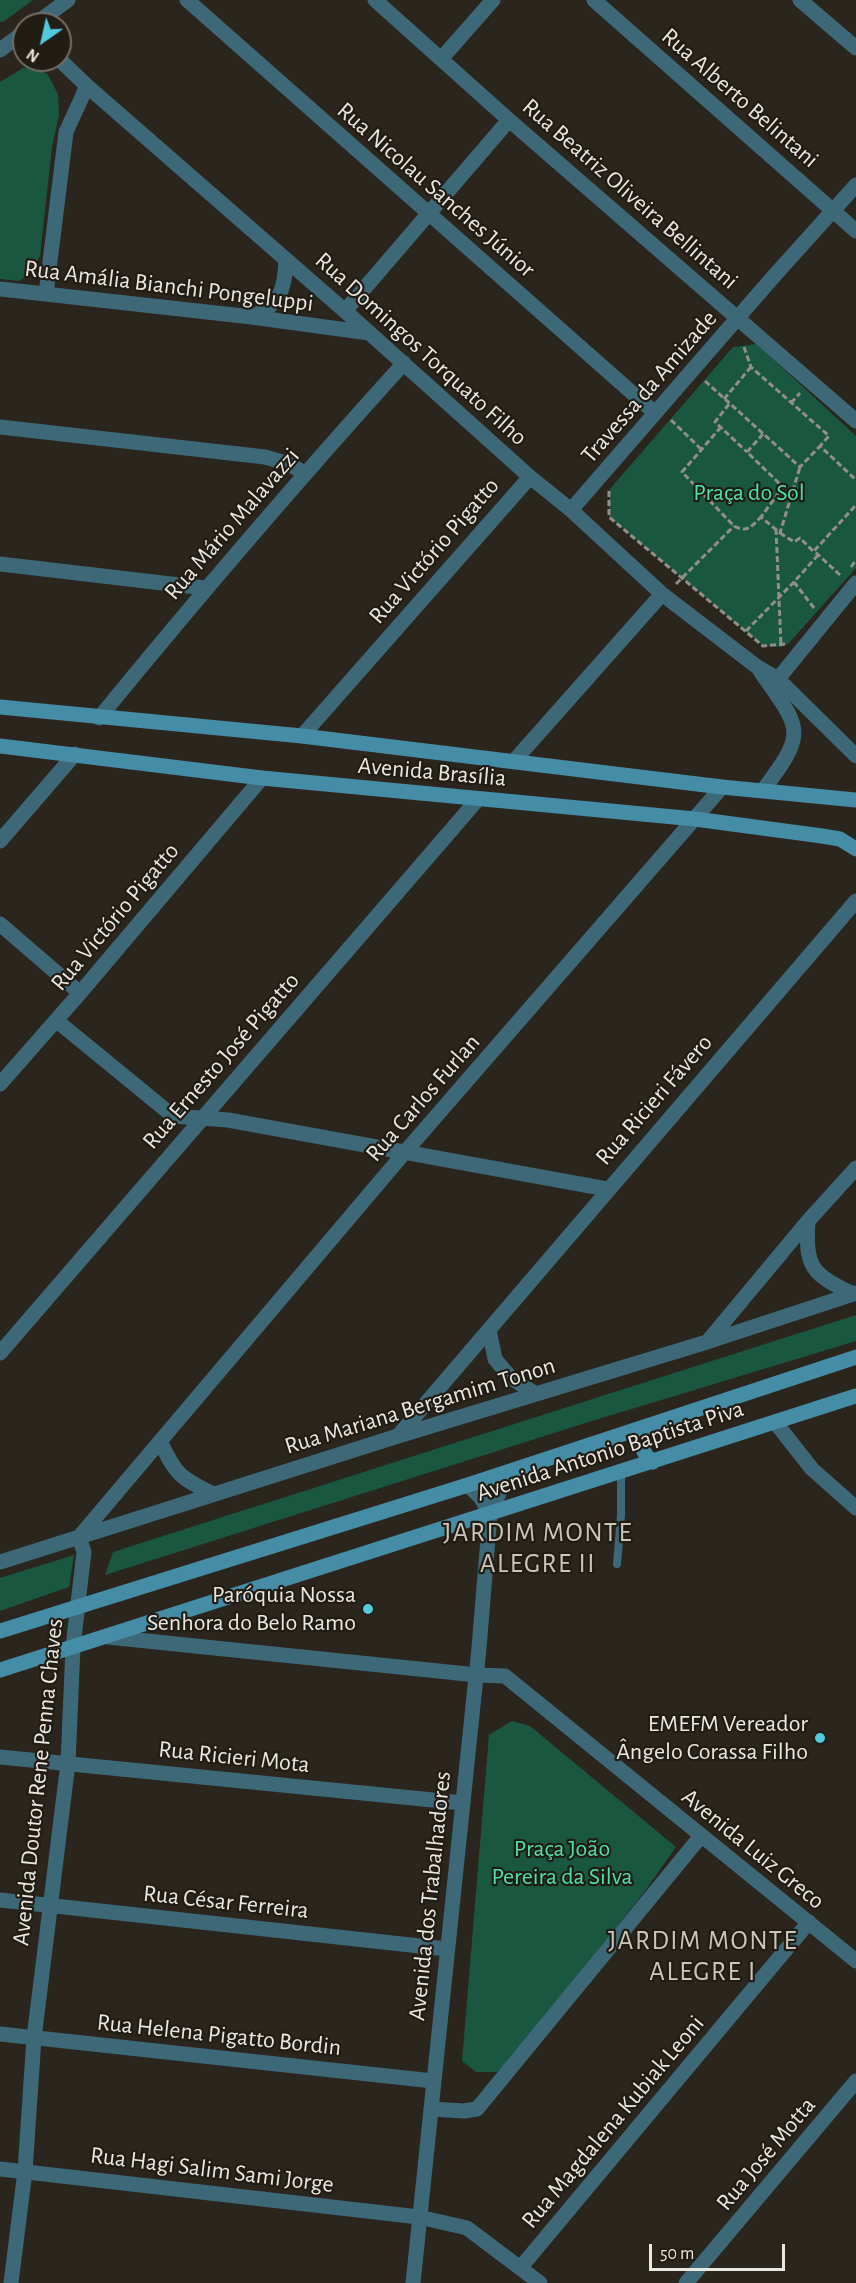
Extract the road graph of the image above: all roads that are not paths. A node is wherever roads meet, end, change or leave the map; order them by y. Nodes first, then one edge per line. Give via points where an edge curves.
1 (68, 0) edge
2 (187, 0) edge
3 (375, 0) edge
4 (493, 0) edge
5 (594, 0) edge
6 (800, 0) edge
7 (52, 12) edge
8 (853, 39) edge
9 (441, 59) junction
10 (72, 72) edge
11 (87, 86) junction
12 (509, 120) junction
13 (856, 185) edge
14 (833, 210) junction
15 (428, 213) junction
16 (856, 231) edge
17 (286, 260) junction
18 (0, 289) edge
19 (46, 294) junction
20 (345, 311) junction
21 (252, 317) junction
22 (739, 317) junction
23 (369, 333) junction
24 (404, 363) junction
25 (662, 416) junction
26 (856, 421) edge
27 (0, 427) edge
28 (304, 473) junction
29 (530, 477) junction
30 (571, 510) junction
31 (0, 564) edge
32 (852, 584) edge
33 (205, 588) junction
34 (663, 595) junction
35 (775, 683) junction
36 (0, 707) edge
37 (99, 718) junction
38 (302, 736) junction
39 (0, 746) edge
40 (75, 754) junction
41 (856, 756) edge
42 (514, 761) junction
43 (262, 778) junction
44 (722, 787) junction
45 (763, 790) junction
46 (478, 799) junction
47 (856, 800) edge
48 (695, 819) junction
49 (0, 841) edge
50 (856, 849) edge
51 (856, 902) edge
52 (0, 924) edge
53 (80, 993) junction
54 (57, 1021) junction
55 (0, 1084) edge
56 (201, 1118) junction
57 (405, 1152) junction
58 (856, 1168) edge
59 (608, 1189) junction
60 (808, 1221) junction
61 (854, 1294) edge
62 (489, 1330) junction
63 (707, 1342) junction
64 (0, 1353) edge
65 (856, 1357) edge
66 (536, 1394) junction
67 (856, 1396) edge
68 (775, 1422) junction
69 (644, 1427) junction
70 (398, 1436) junction
71 (160, 1441) junction
72 (653, 1462) junction
73 (514, 1470) junction
74 (621, 1472) junction
75 (468, 1485) junction
76 (213, 1494) junction
77 (856, 1508) edge
78 (490, 1514) junction
79 (79, 1537) junction
80 (0, 1562) edge
81 (617, 1564) dead end
82 (78, 1606) junction
83 (0, 1631) edge
84 (108, 1637) junction
85 (73, 1647) junction
86 (0, 1670) edge
87 (477, 1675) junction
88 (0, 1757) edge
89 (68, 1763) junction
90 (463, 1803) junction
91 (701, 1836) junction
92 (0, 1900) edge
93 (50, 1905) junction
94 (808, 1922) junction
95 (447, 1949) junction
96 (856, 1961) edge
97 (0, 2034) edge
98 (34, 2038) junction
99 (433, 2081) junction
100 (856, 2081) edge
101 (431, 2109) junction
102 (0, 2169) edge
103 (25, 2171) junction
104 (419, 2217) junction
105 (521, 2267) junction
106 (11, 2283) edge
107 (413, 2283) edge
108 (540, 2283) edge
109 (686, 2283) edge

1 - 7 street
2 - 15 street, Rua Nicolau Sanches Júnior
3 - 9 street, Rua Beatriz Oliveira Bellintani
4 - 9 street
5 - 14 street, Rua Alberto Belintani
6 - 8 street
9 - 12 street, Rua Beatriz Oliveira Bellintani
10 - 11 street, Rua Domingos Torquato Filho
11 - 17 street, Rua Domingos Torquato Filho
11 - 19 street via 66,132
12 - 15 street
12 - 22 street, Rua Beatriz Oliveira Bellintani
13 - 14 street, Travessa da Amizade
14 - 16 street, Rua Alberto Belintani
14 - 22 street, Travessa da Amizade
15 - 20 street
15 - 25 street, Rua Nicolau Sanches Júnior
17 - 20 street, Rua Domingos Torquato Filho
17 - 21 street via 284,285 277,299 268,310
18 - 19 street, Rua Amália Bianchi Pongeluppi
19 - 21 street, Rua Amália Bianchi Pongeluppi
20 - 23 street, Rua Domingos Torquato Filho
21 - 23 street, Rua Amália Bianchi Pongeluppi
22 - 25 street, Travessa da Amizade
22 - 26 street, Rua Beatriz Oliveira Bellintani
23 - 24 street, Rua Domingos Torquato Filho
24 - 28 street, Rua Mário Malavazzi
24 - 29 street, Rua Domingos Torquato Filho
25 - 30 street, Travessa da Amizade
27 - 28 street via 265,457
28 - 33 street, Rua Mário Malavazzi
29 - 30 street, Rua Domingos Torquato Filho
29 - 38 street, Rua Victório Pigatto
30 - 34 street, Rua Domingos Torquato Filho
31 - 33 street
32 - 35 street
33 - 37 street, Rua Mário Malavazzi
34 - 35 street, Rua Domingos Torquato Filho
34 - 42 street
35 - 41 street, Rua Domingos Torquato Filho
35 - 45 street, Rua Domingos Torquato Filho via 792,716 796,736 788,755
36 - 37 main road, Avenida Brasília
37 - 38 main road, Avenida Brasília
38 - 42 main road, Avenida Brasília
39 - 40 main road, Avenida Brasília
40 - 43 main road, Avenida Brasília
40 - 49 street
42 - 44 main road, Avenida Brasília
43 - 46 main road, Avenida Brasília
43 - 53 street, Rua Victório Pigatto
44 - 45 main road, Avenida Brasília
44 - 48 street, Rua Carlos Furlan
45 - 47 main road, Avenida Brasília
46 - 48 main road, Avenida Brasília
46 - 56 street, Rua Ernesto José Pigatto
48 - 50 main road, Avenida Brasília via 840,839
48 - 57 street, Rua Carlos Furlan
51 - 59 street, Rua Ricieri Fávero
52 - 53 street
53 - 54 street, Rua Victório Pigatto
54 - 55 street, Rua Victório Pigatto
54 - 56 street via 173,1116
56 - 57 street
56 - 64 street, Rua Ernesto José Pigatto
57 - 59 street
57 - 71 street, Rua Carlos Furlan
58 - 60 street
59 - 62 street, Rua Ricieri Fávero
60 - 61 street, Rua Mariana Bergamim Tonon via 806,1246 813,1268 826,1281
60 - 63 street
61 - 63 street, Rua Mariana Bergamim Tonon
62 - 66 street via 495,1359 511,1378
62 - 70 street, Rua Ricieri Fávero
63 - 66 street, Rua Mariana Bergamim Tonon
65 - 69 main road, Avenida Antonio Baptista Piva
66 - 70 street, Rua Mariana Bergamim Tonon
67 - 68 main road, Avenida Antonio Baptista Piva
68 - 72 main road, Avenida Antonio Baptista Piva
68 - 77 street via 812,1469
69 - 72 main road via 642,1451
69 - 73 main road, Avenida Antonio Baptista Piva
70 - 76 street, Rua Mariana Bergamim Tonon
71 - 76 street via 173,1469
71 - 79 street, Rua Carlos Furlan
72 - 74 main road, Avenida Antonio Baptista Piva
73 - 75 main road, Avenida Antonio Baptista Piva
73 - 78 street, Avenida dos Trabalhadores
74 - 78 main road, Avenida Antonio Baptista Piva
74 - 81 lane
75 - 78 street
75 - 82 main road, Avenida Antonio Baptista Piva
76 - 79 street, Rua Mariana Bergamim Tonon
78 - 84 main road, Avenida Antonio Baptista Piva
78 - 87 street, Avenida dos Trabalhadores
79 - 80 street, Rua Mariana Bergamim Tonon
79 - 82 street, Avenida Doutor Rene Penna Chaves via 84,1552
82 - 83 main road, Avenida Antonio Baptista Piva
82 - 85 street, Avenida Doutor Rene Penna Chaves
84 - 85 main road, Avenida Antonio Baptista Piva
84 - 87 street, Avenida Luiz Greco
85 - 86 main road, Avenida Antonio Baptista Piva
85 - 89 street, Avenida Doutor Rene Penna Chaves
87 - 90 street, Avenida dos Trabalhadores
87 - 91 street, Avenida Luiz Greco via 505,1676
88 - 89 street, Rua Ricieri Mota
89 - 90 street, Rua Ricieri Mota
89 - 93 street, Avenida Doutor Rene Penna Chaves
90 - 95 street, Avenida dos Trabalhadores
91 - 94 street, Avenida Luiz Greco
91 - 101 street via 477,2109
92 - 93 street, Rua César Ferreira
93 - 95 street, Rua César Ferreira
93 - 98 street, Avenida Doutor Rene Penna Chaves
94 - 96 street, Avenida Luiz Greco
94 - 105 street, Rua Magdalena Kubiak Leoni
95 - 99 street, Avenida dos Trabalhadores
97 - 98 street, Rua Helena Pigatto Bordin
98 - 99 street, Rua Helena Pigatto Bordin
98 - 103 street, Avenida Doutor Rene Penna Chaves
99 - 101 street, Avenida dos Trabalhadores
100 - 109 street, Rua José Motta
101 - 104 street, Avenida dos Trabalhadores
102 - 103 street, Rua Hagi Salim Sami Jorge
103 - 104 street, Rua Hagi Salim Sami Jorge
103 - 106 street, Avenida Doutor Rene Penna Chaves
104 - 105 street, Rua Hagi Salim Sami Jorge via 467,2228
104 - 107 street, Avenida dos Trabalhadores
105 - 108 street, Rua Hagi Salim Sami Jorge

